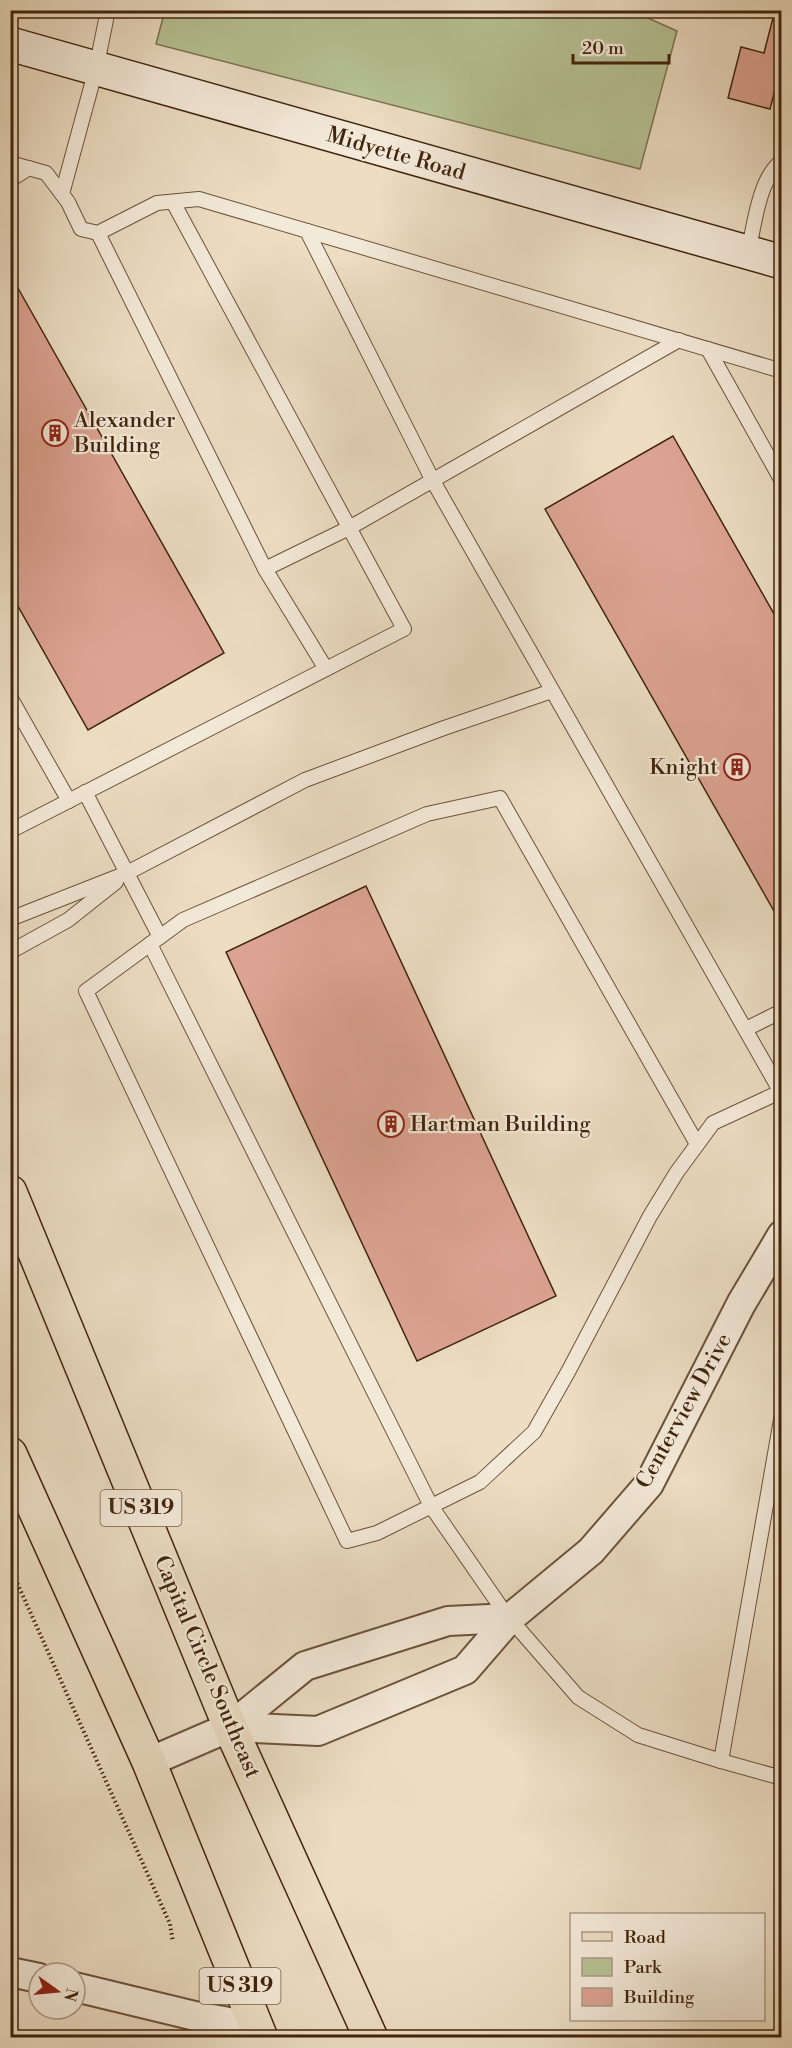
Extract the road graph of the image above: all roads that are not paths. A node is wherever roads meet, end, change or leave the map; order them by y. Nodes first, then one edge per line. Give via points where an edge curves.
1 (108, 10) edge
2 (10, 44) edge
3 (96, 69) junction
4 (782, 161) edge
5 (10, 163) edge
6 (29, 168) junction
7 (10, 180) edge
8 (62, 194) junction
9 (173, 202) junction
10 (307, 231) junction
11 (98, 233) junction
12 (748, 254) junction
13 (782, 262) edge
14 (679, 340) junction
15 (708, 349) junction
16 (782, 371) edge
17 (433, 481) junction
18 (782, 481) edge
19 (349, 528) junction
20 (265, 569) junction
21 (326, 669) junction
22 (552, 691) junction
23 (10, 697) edge
24 (85, 792) junction
25 (69, 801) junction
26 (10, 831) edge
27 (127, 873) junction
28 (10, 919) edge
29 (155, 940) junction
30 (10, 952) edge
31 (782, 1011) edge
32 (746, 1029) junction
33 (781, 1093) edge
34 (698, 1144) junction
35 (10, 1192) edge
36 (782, 1234) edge
37 (782, 1414) edge
38 (10, 1454) edge
39 (431, 1506) junction
40 (510, 1618) junction
41 (231, 1727) junction
42 (721, 1761) junction
43 (149, 1762) junction
44 (782, 1778) edge
45 (10, 1971) edge
46 (27, 1975) edge
47 (87, 1990) edge
48 (259, 2032) edge
49 (371, 2037) edge

1 - 3 lane
2 - 3 street, Midyette Road
3 - 8 lane
3 - 12 street, Midyette Road
4 - 12 lane via 763,189
5 - 6 lane
6 - 7 lane
6 - 8 lane via 46,173
8 - 11 lane via 81,229
9 - 10 lane via 199,199
9 - 11 lane via 157,203
9 - 19 lane
10 - 14 lane
10 - 17 lane
11 - 20 lane
12 - 13 street, Midyette Road
14 - 15 lane
14 - 17 lane
15 - 16 lane
15 - 18 lane
17 - 19 lane
17 - 22 lane
19 - 20 lane
19 - 21 lane via 404,629
20 - 21 lane
21 - 24 lane
22 - 27 lane via 305,780
22 - 32 lane
23 - 25 lane
24 - 25 lane
24 - 27 lane
25 - 26 lane
27 - 28 lane
27 - 29 lane
27 - 30 lane via 68,920
29 - 34 lane via 183,920 427,814 500,798
29 - 39 lane
29 - 39 lane via 86,991 348,1541 377,1533
31 - 32 lane
32 - 33 lane
33 - 34 lane via 713,1123
34 - 39 lane via 650,1216 534,1432 480,1482
35 - 41 main road, Capital Circle Southeast / US 319
36 - 40 street, Centerview Drive via 741,1304 649,1484 591,1551
37 - 42 lane
38 - 43 main road, US 319
39 - 40 lane
40 - 41 street, Centerview Drive via 448,1621 304,1666
40 - 41 street, Centerview Drive via 465,1670 318,1731
40 - 42 lane via 578,1697 638,1735
41 - 43 street, Centerview Drive
41 - 49 main road, Capital Circle Southeast / US 319
42 - 44 lane
43 - 48 main road, US 319
45 - 46 street
47 - 48 street

